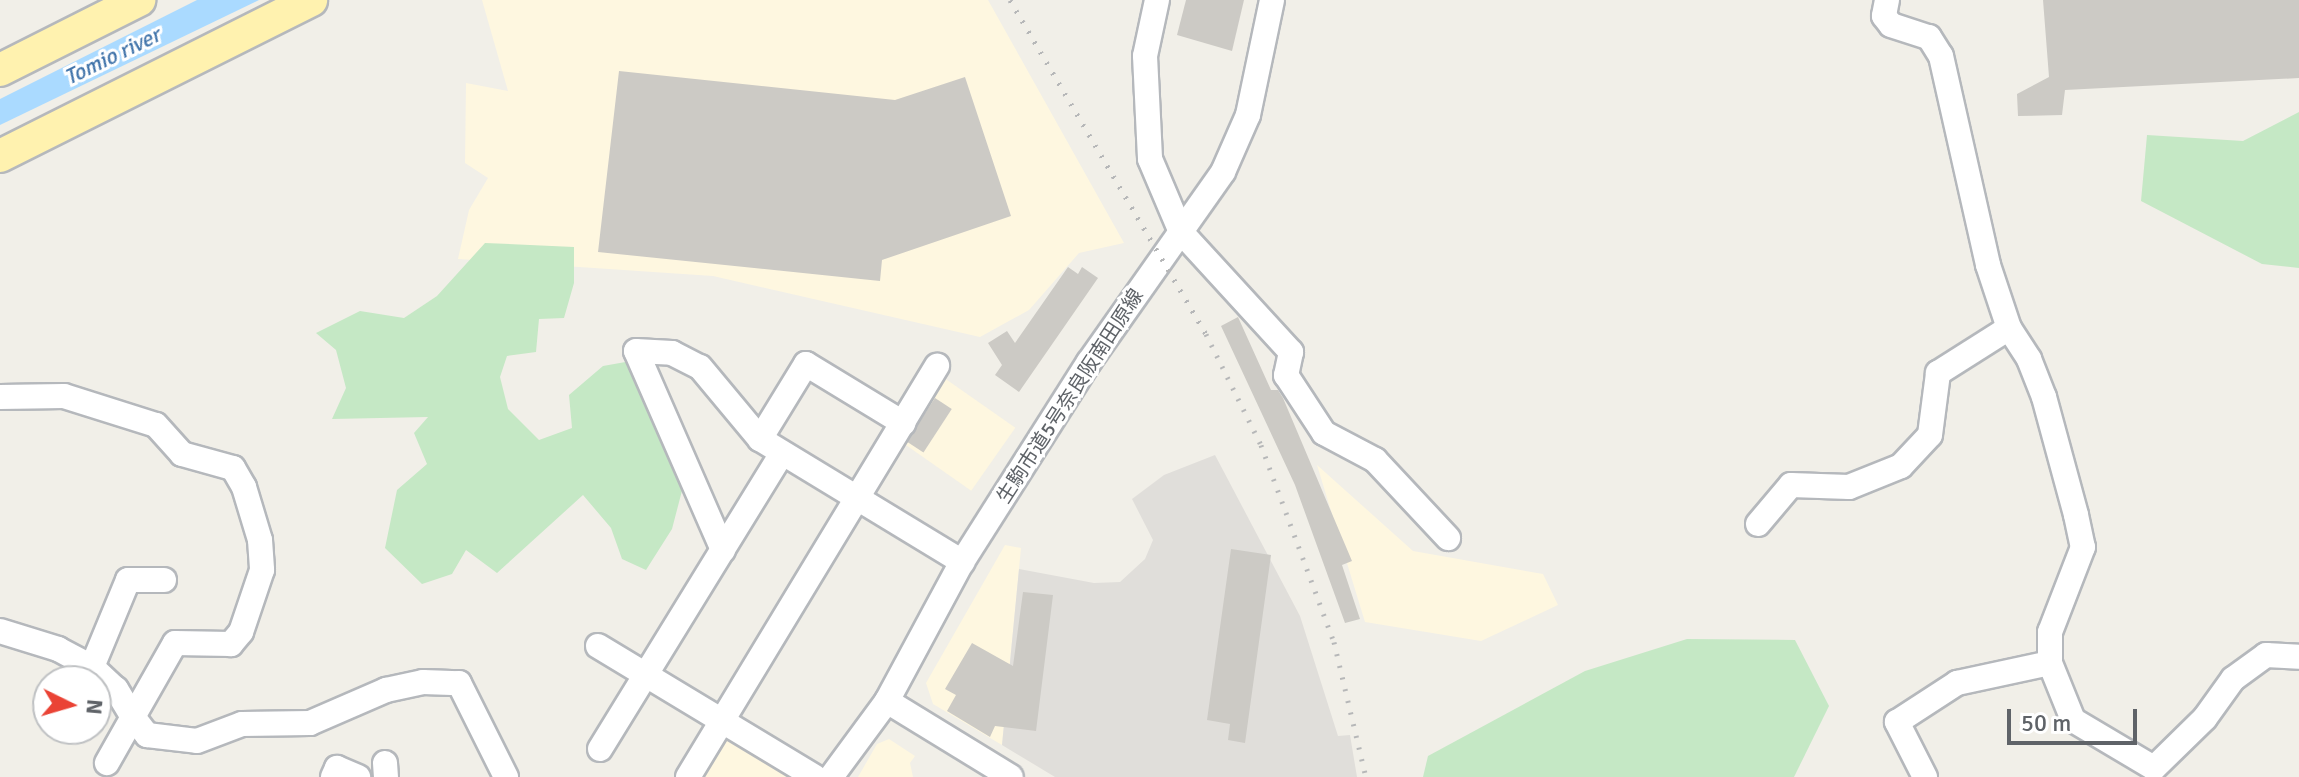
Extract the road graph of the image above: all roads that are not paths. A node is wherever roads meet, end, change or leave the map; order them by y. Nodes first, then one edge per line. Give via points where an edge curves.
1 (139, 0) edge
2 (1157, 0) edge
3 (1272, 0) edge
4 (1887, 0) edge
5 (301, 2) edge
6 (0, 70) edge
7 (0, 156) edge
8 (1181, 232) junction
9 (2009, 328) junction
10 (937, 366) dead end
11 (0, 397) edge
12 (903, 423) junction
13 (760, 439) junction
14 (782, 453) junction
15 (855, 498) junction
16 (1758, 524) dead end
17 (1448, 538) dead end
18 (723, 550) junction
19 (962, 562) junction
20 (164, 580) dead end
21 (5, 639) edge
22 (598, 646) dead end
23 (2299, 657) edge
24 (2050, 663) junction
25 (88, 665) edge
26 (93, 665) edge
27 (646, 676) junction
28 (112, 685) edge
29 (887, 701) junction
30 (133, 717) junction
31 (721, 723) junction
32 (600, 749) dead end
33 (107, 763) dead end
34 (2156, 773) edge
35 (333, 777) edge
36 (358, 777) edge
37 (506, 777) edge
38 (688, 777) edge
39 (815, 777) edge
40 (831, 777) edge
41 (1011, 777) edge
42 (1925, 777) edge

1 - 6 main road
2 - 8 street via 1145,56 1150,159
3 - 8 street, 生駒市道5号奈良阪南田原線 via 1248,115 1223,172
4 - 9 street via 1884,16 1891,25 1936,42 1952,87 1988,265
5 - 7 main road
8 - 17 street via 1291,352 1286,375 1324,433 1375,460
8 - 19 street, 生駒市道5号奈良阪南田原線
9 - 16 street via 1938,373 1930,435 1901,466 1849,487 1791,485
9 - 24 street via 2044,397 2083,547 2050,632
10 - 12 street
11 - 30 street via 64,396 156,425 182,454 233,468 244,487 260,540 262,570 241,632 231,644 175,643
12 - 13 street via 806,364
12 - 15 street
13 - 14 street
13 - 18 street via 700,367 672,353 636,351
14 - 15 street
14 - 18 street
15 - 19 street
15 - 31 street
18 - 27 street
19 - 29 street, 生駒市道5号奈良阪南田原線
20 - 26 street via 128,580
21 - 25 street via 58,649
22 - 27 street
23 - 34 street via 2266,655 2233,679
24 - 34 street via 2073,720
24 - 42 street via 1957,683 1897,722
27 - 31 street
27 - 32 street
28 - 30 street
29 - 40 street, 生駒市道5号奈良阪南田原線
29 - 41 street
30 - 33 street
30 - 37 street via 147,735 197,741 242,724 325,719 358,698 386,690 423,682 459,683
31 - 38 street
31 - 39 street
35 - 36 street via 337,768

